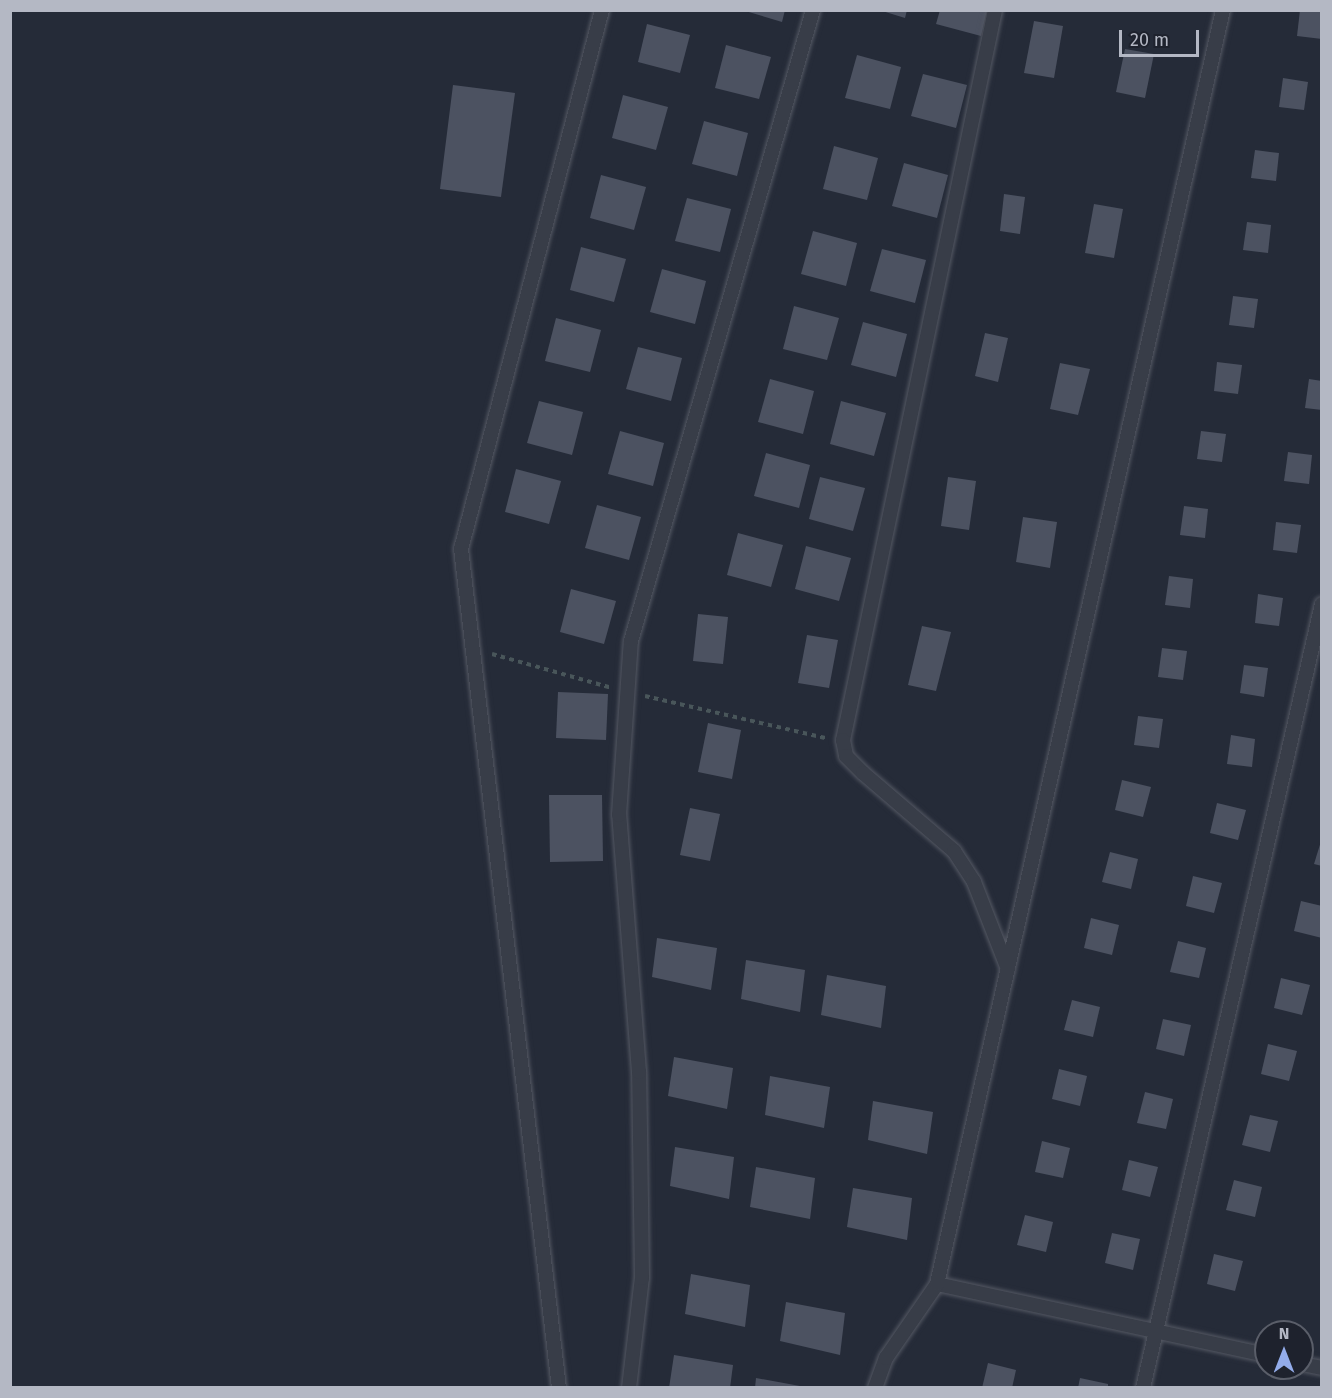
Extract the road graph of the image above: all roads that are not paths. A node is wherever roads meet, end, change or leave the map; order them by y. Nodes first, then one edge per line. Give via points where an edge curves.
1 (602, 10) edge
2 (813, 10) edge
3 (995, 10) edge
4 (1223, 10) edge
5 (1322, 604) edge
6 (1008, 969) junction
7 (937, 1284) junction
8 (1156, 1331) junction
9 (1254, 1352) edge
10 (559, 1388) edge
11 (629, 1388) edge
12 (875, 1388) edge
13 (1143, 1388) edge

1 - 10 lane via 460,549
2 - 11 lane via 676,472 631,641 619,815 639,1071 642,1278
3 - 6 lane via 843,740 846,756 954,851 974,882
4 - 6 lane
5 - 8 lane
6 - 7 lane
7 - 8 lane
7 - 12 lane via 886,1358
8 - 9 lane
8 - 13 lane

